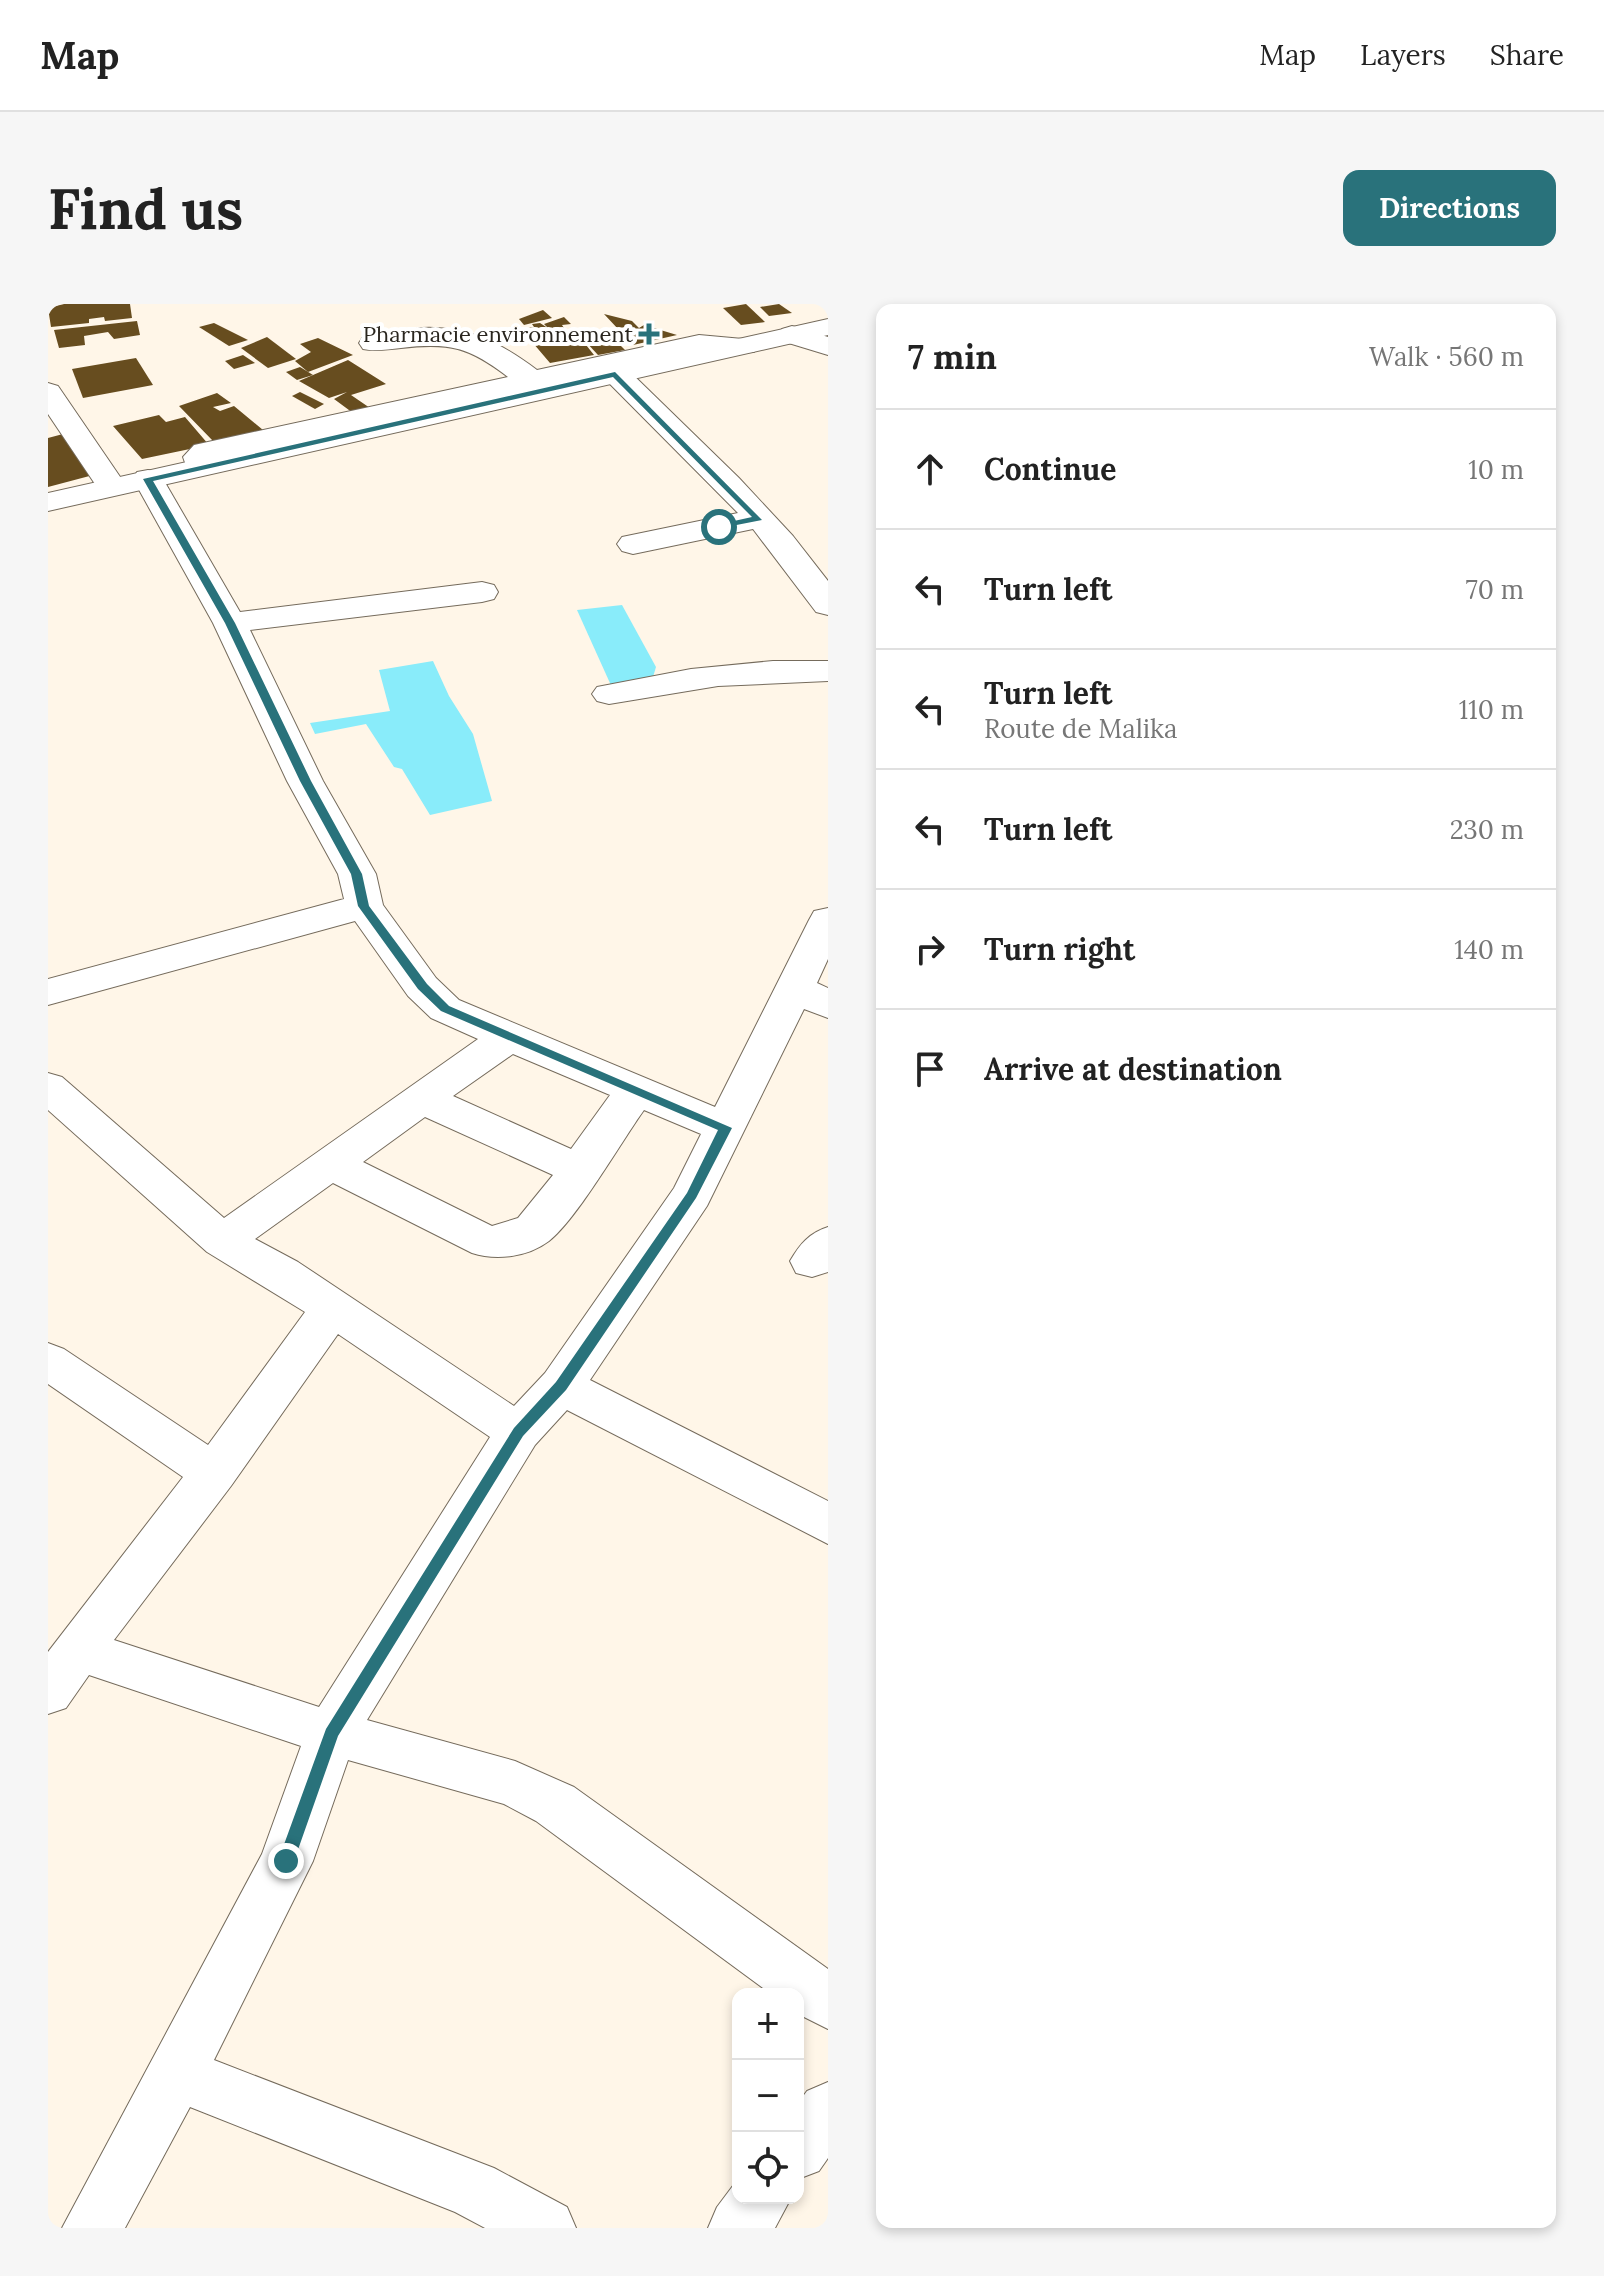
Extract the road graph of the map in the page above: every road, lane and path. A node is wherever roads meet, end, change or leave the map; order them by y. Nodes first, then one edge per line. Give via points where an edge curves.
1 (793, 304) edge
2 (828, 314) edge
3 (828, 327) edge
4 (792, 335) junction
5 (373, 343) dead end
6 (744, 346) junction
7 (828, 346) edge
8 (615, 374) junction
9 (530, 379) junction
10 (48, 392) edge
11 (200, 468) junction
12 (148, 479) junction
13 (112, 487) junction
14 (48, 502) edge
15 (759, 518) junction
16 (633, 544) dead end
17 (482, 592) dead end
18 (828, 605) edge
19 (230, 623) junction
20 (828, 671) edge
21 (609, 694) dead end
22 (364, 906) junction
23 (828, 920) edge
24 (48, 992) edge
25 (812, 996) edge
26 (508, 1037) junction
27 (48, 1087) edge
28 (635, 1091) junction
29 (422, 1099) junction
30 (725, 1128) junction
31 (331, 1164) junction
32 (579, 1170) junction
33 (222, 1241) junction
34 (331, 1310) junction
35 (48, 1361) edge
36 (561, 1386) junction
37 (518, 1432) junction
38 (214, 1473) junction
39 (828, 1524) edge
40 (77, 1650) junction
41 (48, 1692) edge
42 (331, 1733) junction
43 (828, 2002) edge
44 (177, 2074) junction
45 (828, 2111) edge
46 (804, 2142) edge
47 (756, 2204) edge
48 (92, 2228) edge
49 (546, 2228) edge
50 (738, 2228) edge

1 - 2 street
3 - 4 street
4 - 6 street
4 - 7 street
5 - 9 street via 469,338
6 - 8 street
6 - 9 street via 699,344
8 - 11 street
8 - 15 street
9 - 11 street via 205,451 198,457
10 - 13 street
11 - 12 street
12 - 13 street
12 - 19 street
13 - 14 street
15 - 16 street
15 - 18 street
17 - 19 street
19 - 22 street via 305,781 357,874
20 - 21 street via 725,674
22 - 24 street
22 - 26 street via 422,987 445,1009
23 - 25 street
25 - 30 street
26 - 28 street
26 - 29 street
27 - 33 street
28 - 30 street
28 - 32 street
29 - 31 street
29 - 32 street
30 - 36 street via 692,1195
31 - 32 street via 487,1242 514,1241 532,1233
31 - 33 street
33 - 34 street via 282,1274
34 - 37 street
34 - 38 street
35 - 38 street
36 - 37 street
36 - 39 street
37 - 42 street
38 - 40 street
40 - 41 street
40 - 42 street
42 - 43 street via 515,1784 555,1804
42 - 44 street via 286,1861
44 - 48 street
44 - 49 street via 473,2189
45 - 46 street
47 - 50 street

